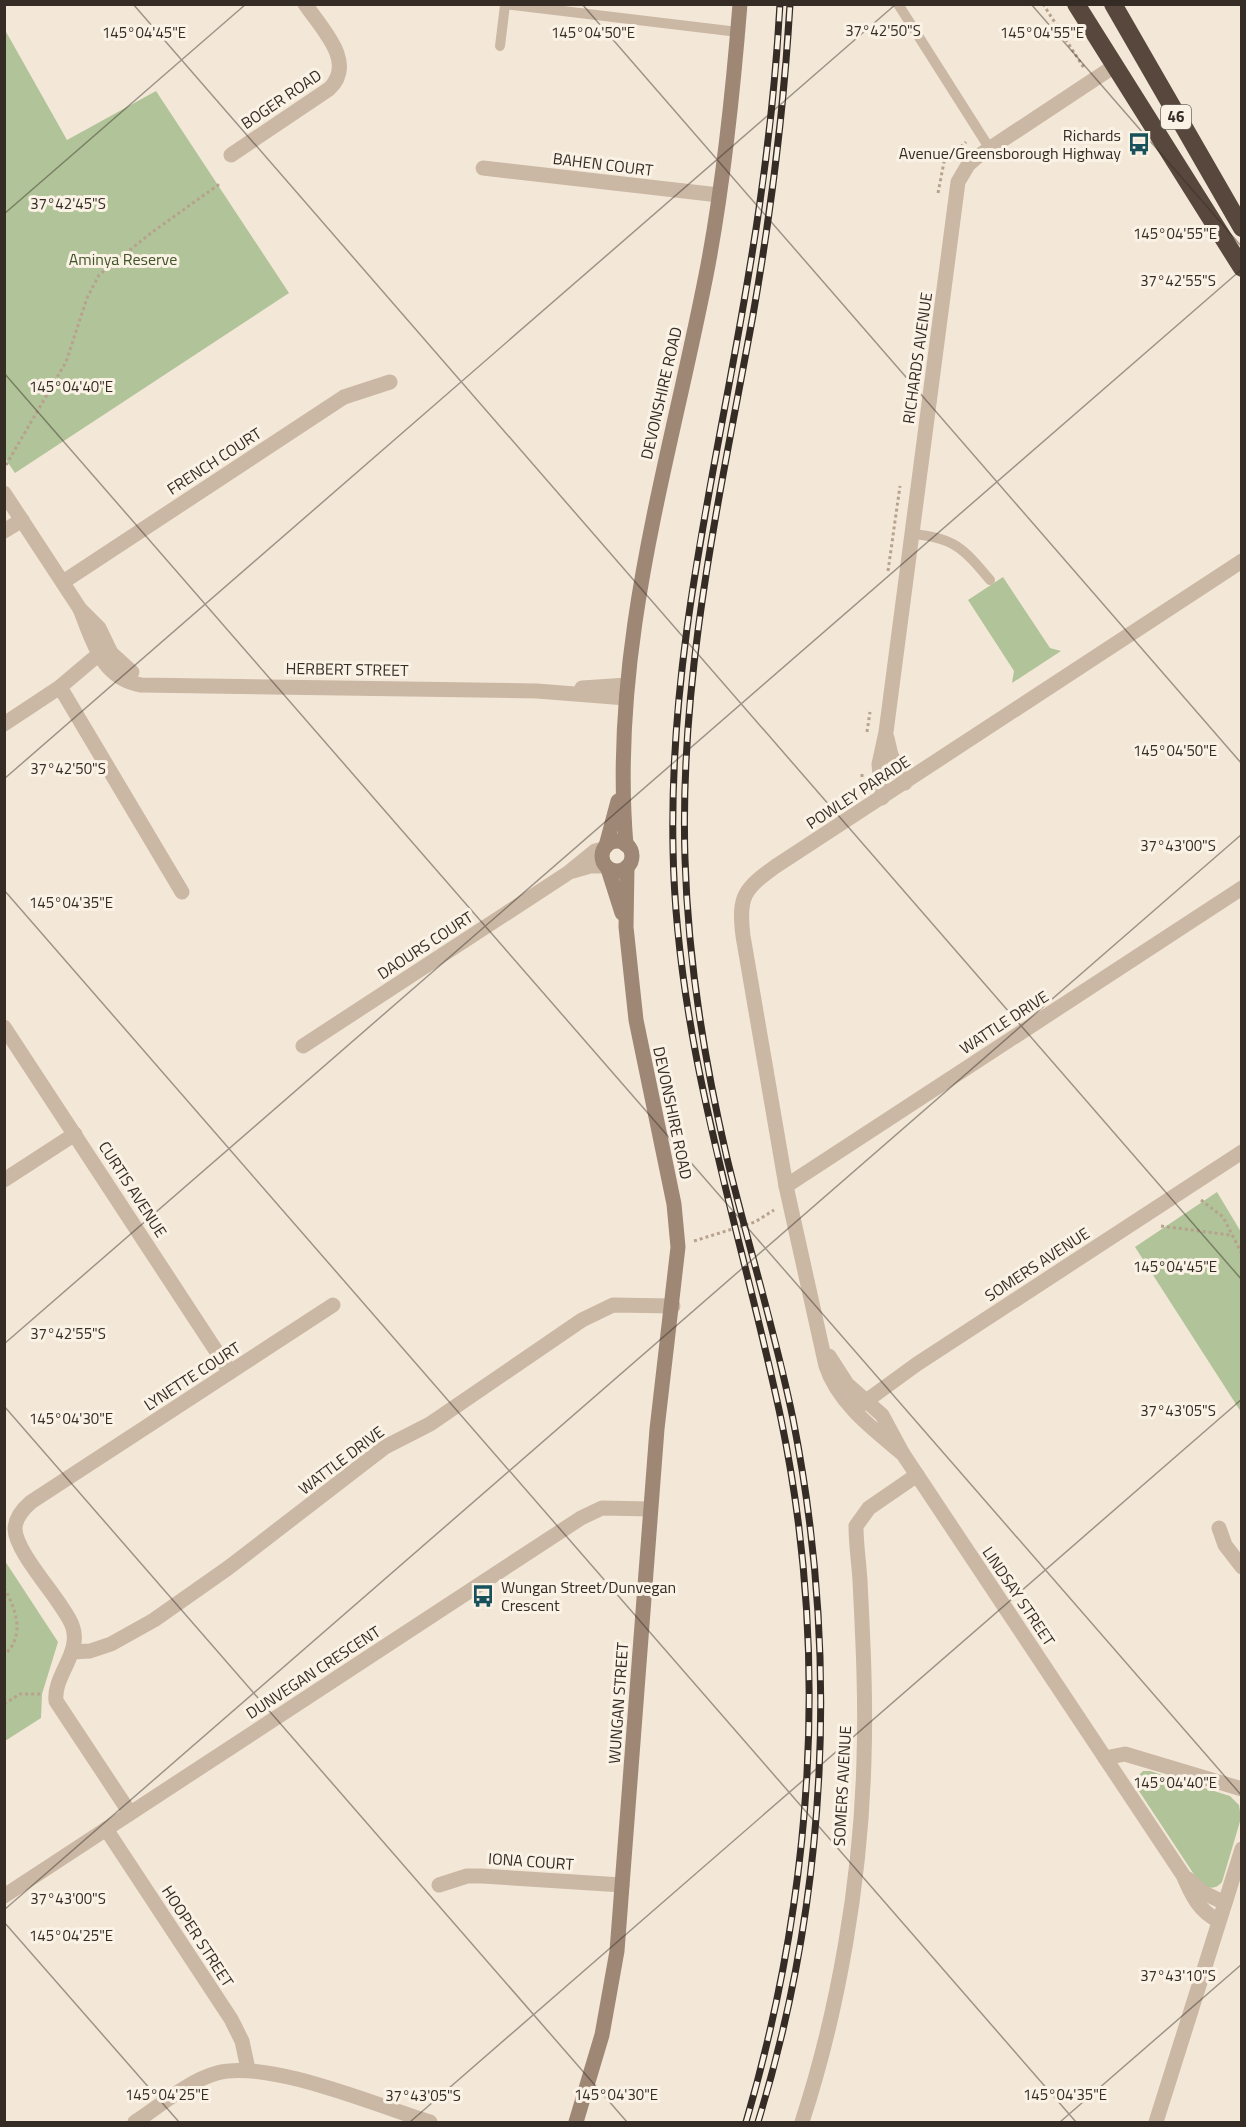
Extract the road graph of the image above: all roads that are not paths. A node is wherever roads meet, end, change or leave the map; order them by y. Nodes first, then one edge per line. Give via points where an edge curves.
1 (306, 4) edge
2 (740, 4) edge
3 (898, 4) edge
4 (1076, 4) edge
5 (1113, 4) edge
6 (505, 5) edge
7 (738, 32) junction
8 (500, 46) dead end
9 (1113, 67) junction
10 (990, 149) junction
11 (231, 154) dead end
12 (483, 168) dead end
13 (719, 195) junction
14 (1242, 228) edge
15 (1242, 268) edge
16 (390, 382) dead end
17 (4, 493) edge
18 (22, 520) junction
19 (4, 531) edge
20 (912, 534) junction
21 (1242, 561) edge
22 (990, 580) dead end
23 (63, 582) junction
24 (105, 658) junction
25 (60, 687) junction
26 (626, 691) junction
27 (4, 724) edge
28 (886, 732) junction
29 (905, 783) junction
30 (622, 789) junction
31 (882, 798) junction
32 (626, 845) junction
33 (605, 847) junction
34 (607, 867) junction
35 (627, 867) junction
36 (568, 873) junction
37 (1242, 888) edge
38 (182, 892) dead end
39 (626, 927) junction
40 (4, 1027) edge
41 (303, 1046) dead end
42 (75, 1134) junction
43 (1242, 1152) edge
44 (4, 1180) edge
45 (786, 1186) junction
46 (333, 1305) dead end
47 (673, 1306) junction
48 (823, 1345) junction
49 (230, 1372) junction
50 (868, 1400) junction
51 (855, 1410) junction
52 (903, 1454) junction
53 (917, 1475) junction
54 (650, 1509) junction
55 (1219, 1528) dead end
56 (1242, 1567) edge
57 (72, 1652) junction
58 (1105, 1758) junction
59 (1242, 1789) edge
60 (130, 1813) junction
61 (106, 1829) junction
62 (1242, 1849) edge
63 (1183, 1875) junction
64 (439, 1885) dead end
65 (622, 1885) junction
66 (4, 1896) edge
67 (1225, 1903) junction
68 (1219, 1921) junction
69 (248, 2069) junction
70 (582, 2100) junction
71 (135, 2122) edge
72 (430, 2122) edge
73 (568, 2122) edge
74 (576, 2122) edge
75 (802, 2122) edge
76 (1156, 2122) edge

1 - 11 street, BOGER ROAD via 338,54 340,75 329,89
2 - 7 street, DEVONSHIRE ROAD
3 - 10 lane
4 - 9 highway, 46
5 - 14 highway, 46
6 - 7 lane
6 - 8 lane
7 - 13 street, DEVONSHIRE ROAD
9 - 10 street, RICHARDS AVENUE
9 - 15 highway, 46
10 - 20 street, RICHARDS AVENUE via 968,165 958,182
12 - 13 street, BAHEN COURT
13 - 26 street, DEVONSHIRE ROAD via 708,265 649,529
16 - 23 street, FRENCH COURT via 344,397
17 - 18 street
18 - 19 street
18 - 23 street
20 - 22 lane via 948,540 965,550
20 - 28 street, RICHARDS AVENUE
21 - 29 street, POWLEY PARADE
23 - 24 street via 80,609 99,628
24 - 25 street via 78,670
24 - 26 street, HERBERT STREET via 156,684
25 - 27 street
25 - 38 street
26 - 30 street, DEVONSHIRE ROAD
28 - 29 street, RICHARDS AVENUE via 891,755
28 - 31 street, RICHARDS AVENUE via 879,764
29 - 31 street, POWLEY PARADE
30 - 32 street, DEVONSHIRE ROAD
30 - 33 street, DEVONSHIRE ROAD
31 - 45 street, POWLEY PARADE via 753,882 742,898 743,936
32 - 33 street via 614,842
32 - 35 street via 632,856
33 - 34 street via 602,858
33 - 36 street, DAOURS COURT
34 - 35 street via 618,871
34 - 36 street, DAOURS COURT via 590,866
34 - 39 street, DEVONSHIRE ROAD
35 - 39 street, DEVONSHIRE ROAD
36 - 41 street, DAOURS COURT
37 - 45 street, WATTLE DRIVE
39 - 47 street, DEVONSHIRE ROAD via 636,1020 674,1204 678,1247
40 - 42 street, CURTIS AVENUE
42 - 44 street
42 - 49 street, CURTIS AVENUE
43 - 50 street, SOMERS AVENUE
45 - 48 street, LINDSAY STREET
46 - 49 street, LYNETTE COURT
47 - 54 street, WUNGAN STREET
47 - 57 street, WATTLE DRIVE via 613,1305 582,1320 430,1424 386,1447 228,1569 154,1620 111,1644
48 - 50 street, LINDSAY STREET via 840,1375
48 - 51 street, LINDSAY STREET via 830,1381
49 - 57 street, LYNETTE COURT via 23,1510 16,1523 16,1536 72,1625
50 - 51 street, SOMERS AVENUE
50 - 52 street, LINDSAY STREET via 891,1429
51 - 52 street, LINDSAY STREET
52 - 53 street, LINDSAY STREET
53 - 58 street, LINDSAY STREET
53 - 75 street, SOMERS AVENUE via 869,1508 856,1526 864,1761 855,1868 833,2010
54 - 60 street, DUNVEGAN CRESCENT via 602,1508 581,1518
54 - 65 street, WUNGAN STREET
55 - 56 street via 1225,1545
57 - 60 street via 55,1694 60,1708
58 - 59 street via 1113,1754 1131,1755
58 - 63 street, LINDSAY STREET
60 - 61 street, DUNVEGAN CRESCENT
61 - 66 street, DUNVEGAN CRESCENT
61 - 69 street, HOOPER STREET via 231,2019 242,2040
62 - 67 street
63 - 67 street, LINDSAY STREET via 1202,1892
63 - 68 street, LINDSAY STREET via 1200,1908
64 - 65 street, IONA COURT via 467,1876
65 - 70 street, WUNGAN STREET via 612,1989
67 - 68 street
68 - 76 street
69 - 71 street via 224,2071 202,2079
69 - 72 street via 290,2077
70 - 73 street, WUNGAN STREET
70 - 74 street, WUNGAN STREET

